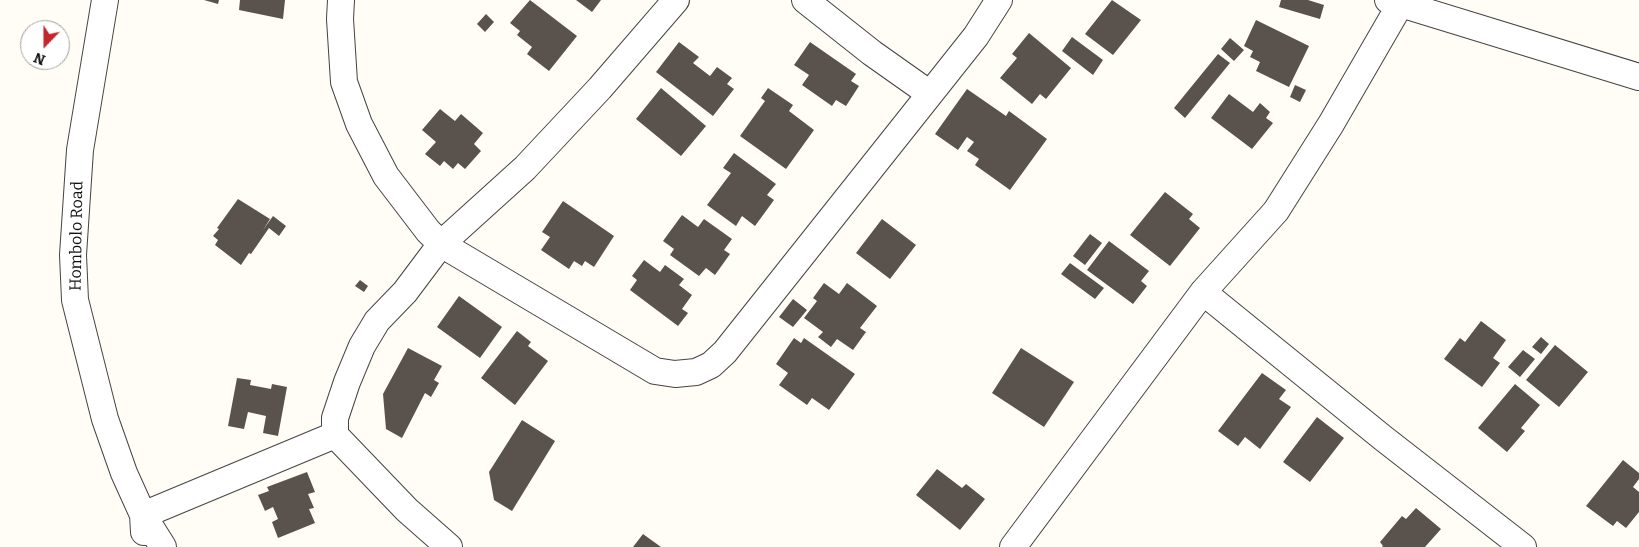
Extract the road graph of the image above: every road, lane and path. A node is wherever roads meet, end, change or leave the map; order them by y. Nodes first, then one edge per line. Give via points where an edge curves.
1 (106, 0) edge
2 (341, 0) edge
3 (676, 0) edge
4 (805, 0) edge
5 (999, 0) edge
6 (1394, 2) edge
7 (1639, 77) edge
8 (930, 94) junction
9 (441, 244) junction
10 (1204, 292) junction
11 (335, 435) junction
12 (143, 515) junction
13 (144, 547) edge
14 (163, 547) edge
15 (449, 547) edge
16 (1013, 547) edge
17 (1523, 547) edge

1 - 12 street, Hombolo Road via 80,150 73,255 76,300 105,420
2 - 9 street via 344,82 359,124 386,176 415,216
3 - 9 street via 525,168
4 - 8 street
5 - 8 street via 976,36
6 - 7 street
6 - 10 street via 1331,124 1276,211
8 - 9 street via 725,352 711,365 696,372 675,374 656,371
9 - 11 street via 405,292 377,321 362,346 335,418
10 - 16 street
10 - 17 street
11 - 12 street
11 - 15 street via 407,510
12 - 13 street
12 - 14 street, Hombolo Road

